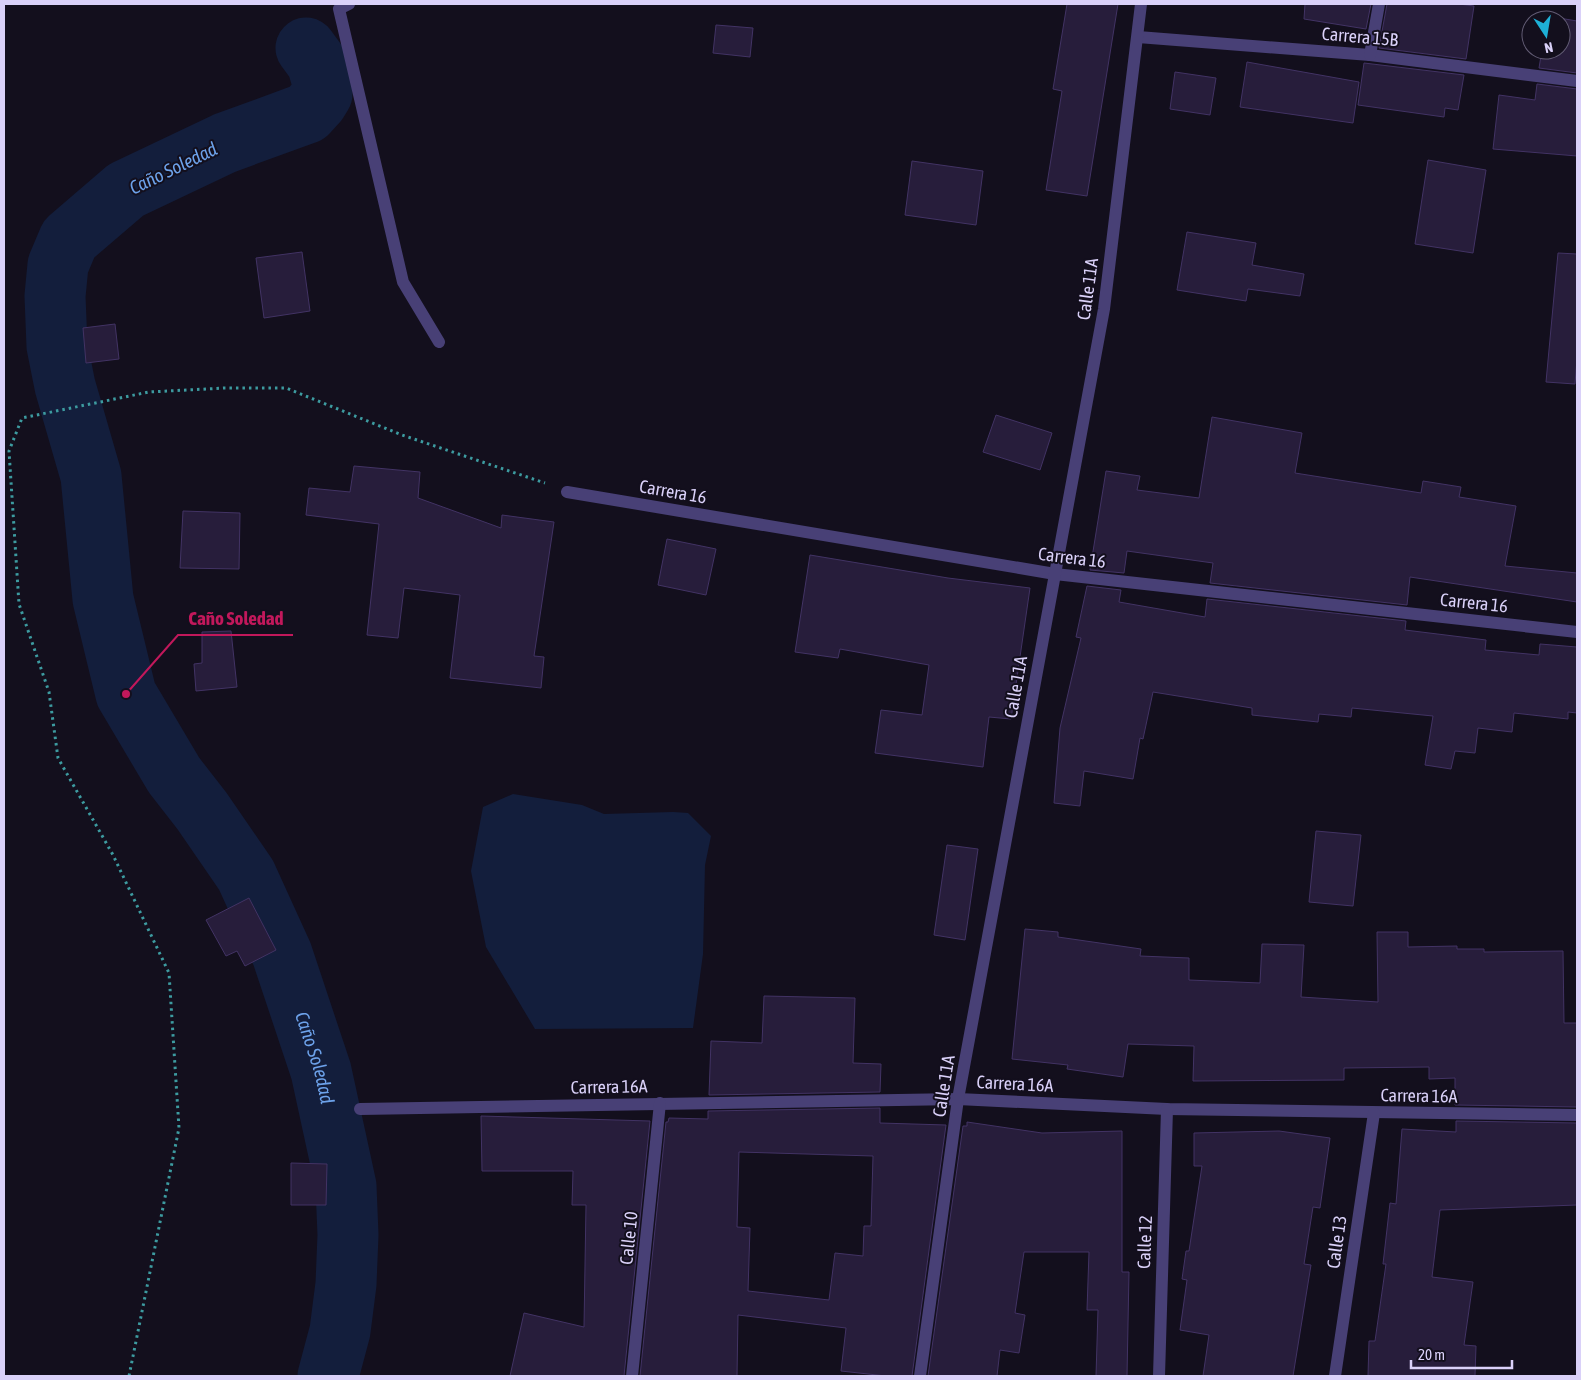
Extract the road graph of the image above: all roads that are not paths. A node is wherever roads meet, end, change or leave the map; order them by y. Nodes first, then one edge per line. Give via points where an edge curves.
1 (350, 4) edge
2 (1141, 4) edge
3 (1379, 4) edge
4 (1138, 37) junction
5 (1370, 55) junction
6 (1577, 81) edge
7 (439, 342) dead end
8 (567, 492) road end
9 (1055, 574) junction
10 (1577, 632) edge
11 (958, 1099) junction
12 (660, 1104) junction
13 (360, 1109) dead end
14 (1167, 1109) junction
15 (1374, 1113) junction
16 (1577, 1115) edge
17 (632, 1376) edge
18 (920, 1376) edge
19 (1159, 1376) edge
20 (1335, 1376) edge

1 - 7 street via 339,9 403,282
2 - 4 street, Calle 11A
3 - 5 street
4 - 5 street, Carrera 15B
4 - 9 street, Calle 11A via 1104,309
5 - 6 street, Carrera 15B
8 - 9 street, Carrera 16
9 - 10 street, Carrera 16
9 - 11 street, Calle 11A
11 - 12 street, Carrera 16A
11 - 14 street, Carrera 16A
11 - 18 street, Calle 11A
12 - 13 street, Carrera 16A
12 - 17 street, Calle 10
14 - 15 street, Carrera 16A
14 - 19 street, Calle 12
15 - 16 street, Carrera 16A
15 - 20 street, Calle 13

